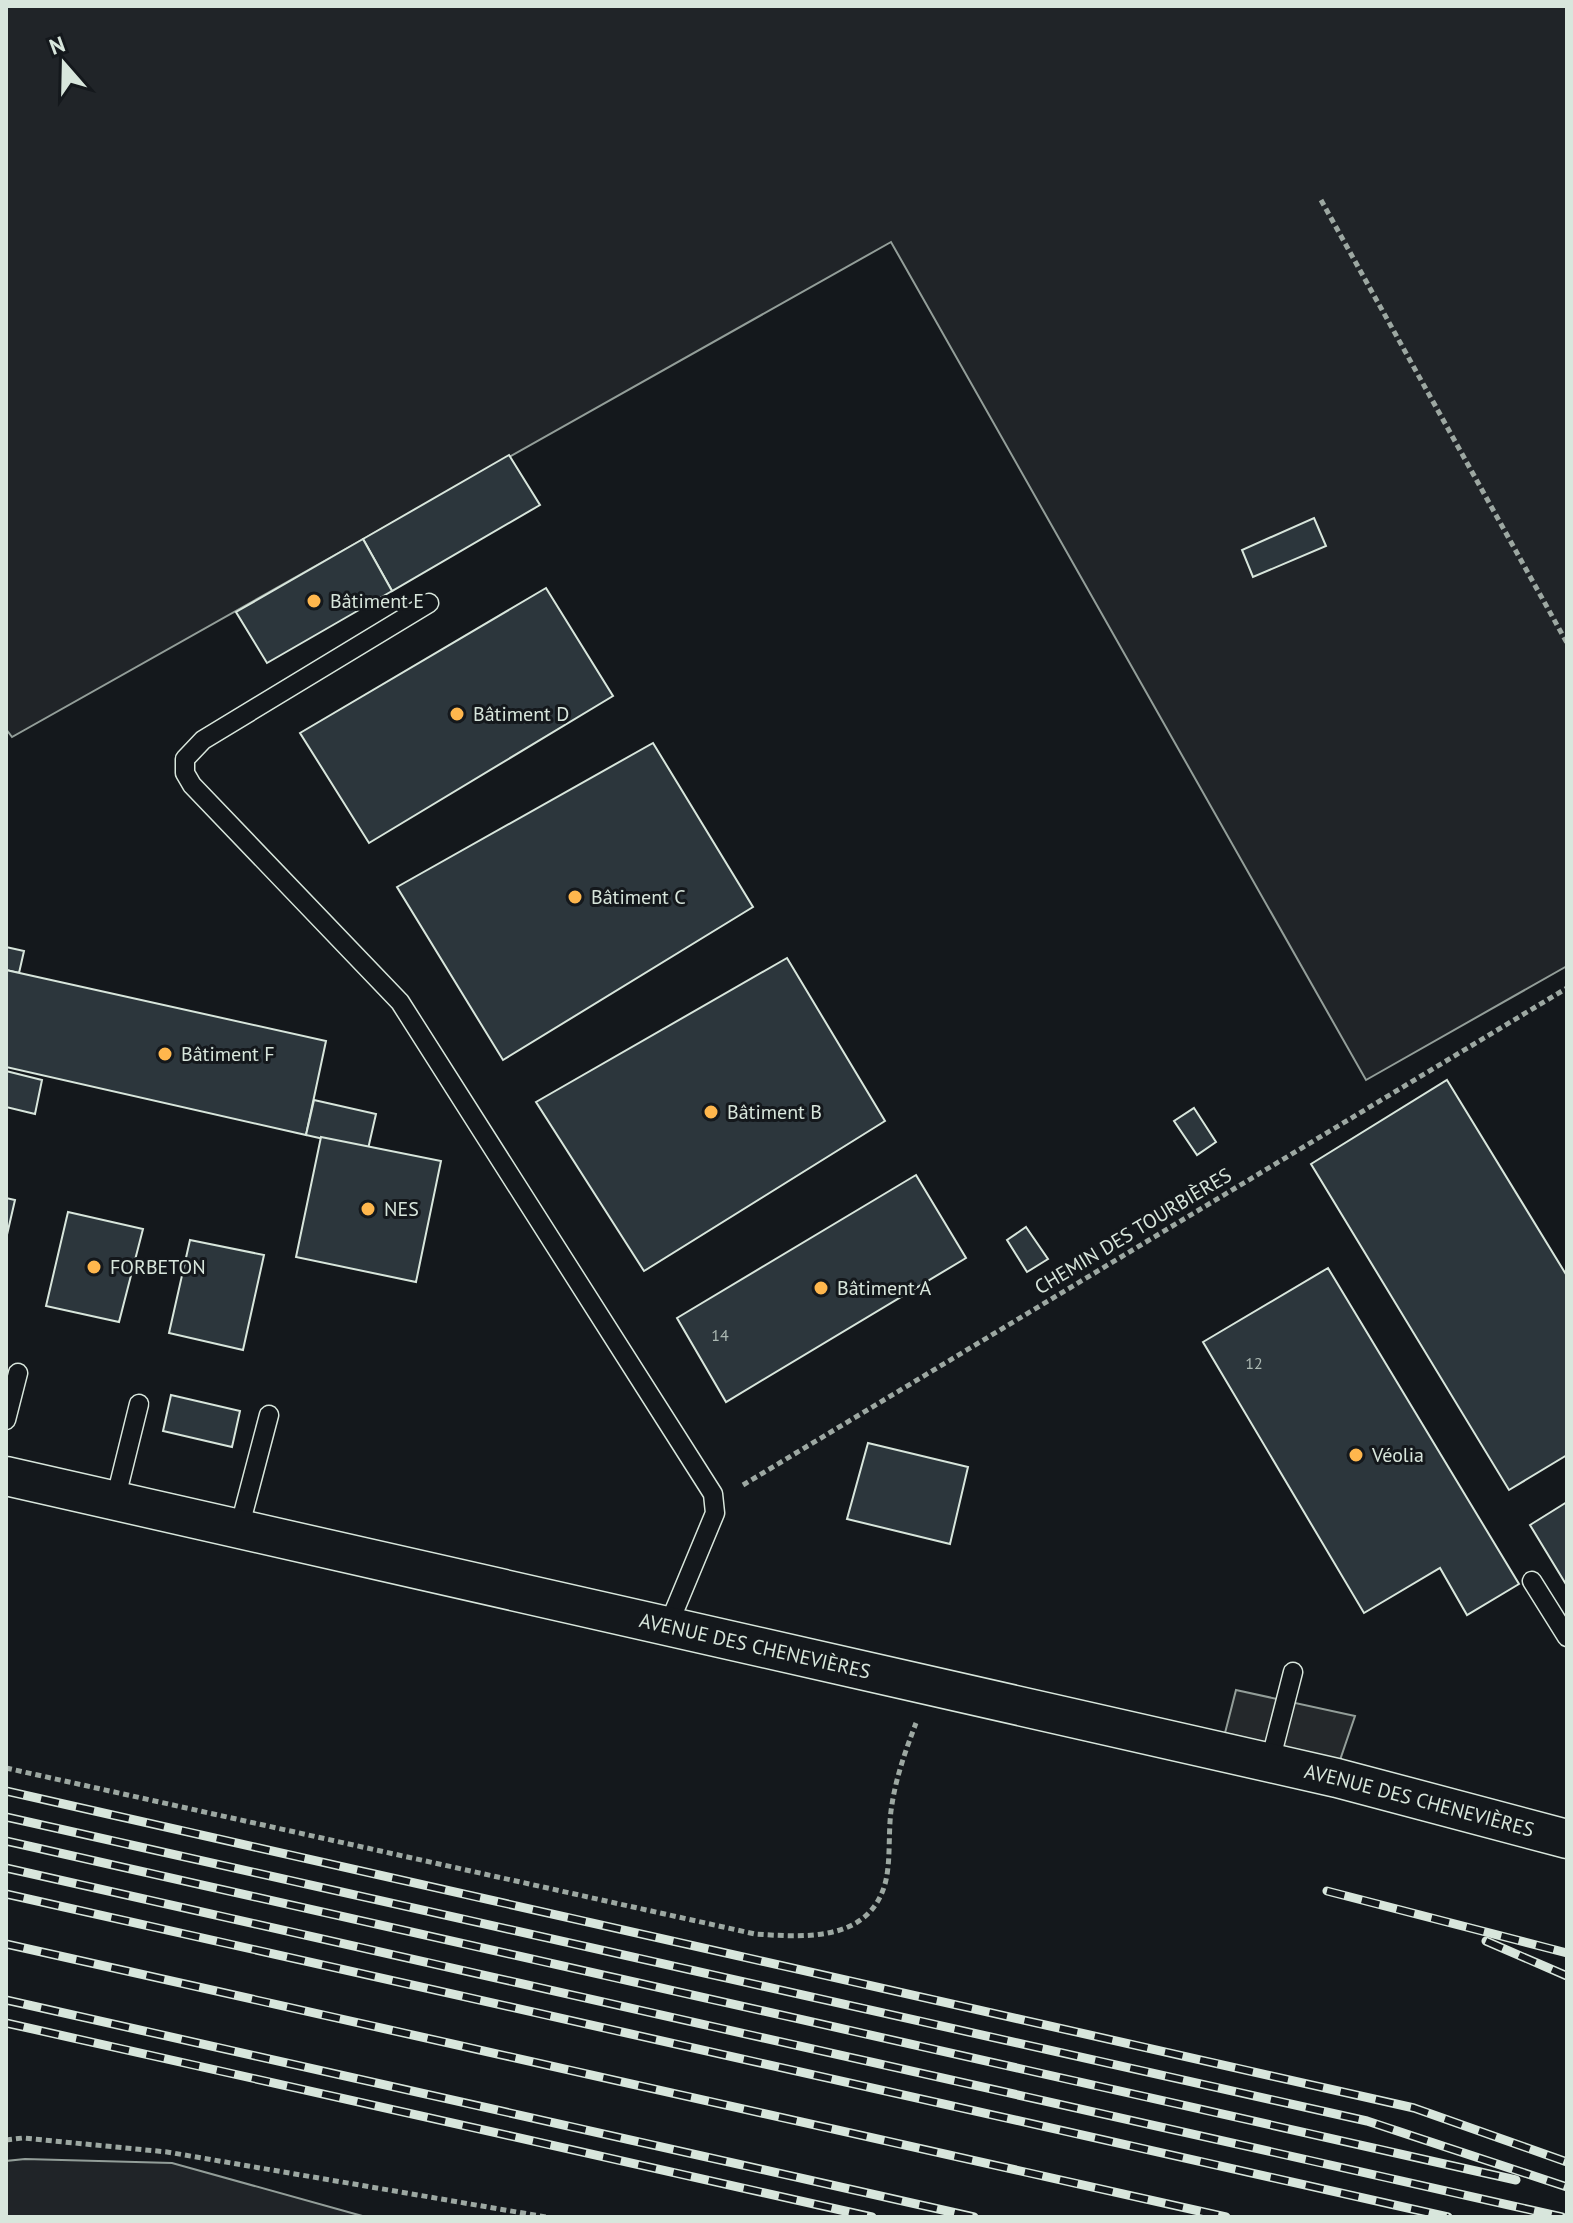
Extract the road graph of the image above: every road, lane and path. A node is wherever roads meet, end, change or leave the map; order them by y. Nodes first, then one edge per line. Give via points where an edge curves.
1 (1321, 200) dead end
2 (429, 603) dead end
3 (1567, 643) edge
4 (1567, 988) edge
5 (18, 1373) dead end
6 (139, 1404) dead end
7 (269, 1415) dead end
8 (6, 1420) edge
9 (6, 1476) edge
10 (115, 1501) junction
11 (715, 1502) junction
12 (239, 1529) junction
13 (1532, 1581) dead end
14 (668, 1626) junction
15 (1567, 1637) edge
16 (1293, 1672) dead end
17 (933, 1686) junction
18 (1270, 1762) junction
19 (6, 1768) edge
20 (1567, 1839) edge
21 (6, 2140) edge
22 (546, 2217) edge

1 - 3 path
2 - 11 lane via 203,740 185,759 185,773 400,1002
4 - 11 path, CHEMIN DES TOURBIÈRES
5 - 8 lane
6 - 10 lane
7 - 12 lane
9 - 10 street, AVENUE DES CHENEVIÈRES
10 - 12 street, AVENUE DES CHENEVIÈRES
11 - 14 lane
12 - 14 street, AVENUE DES CHENEVIÈRES
13 - 15 lane
14 - 17 street, AVENUE DES CHENEVIÈRES
16 - 18 lane
17 - 18 street, AVENUE DES CHENEVIÈRES
17 - 19 path via 901,1763 885,1883 876,1906 855,1924 824,1936 755,1934
18 - 20 street, AVENUE DES CHENEVIÈRES
21 - 22 path via 167,2152

